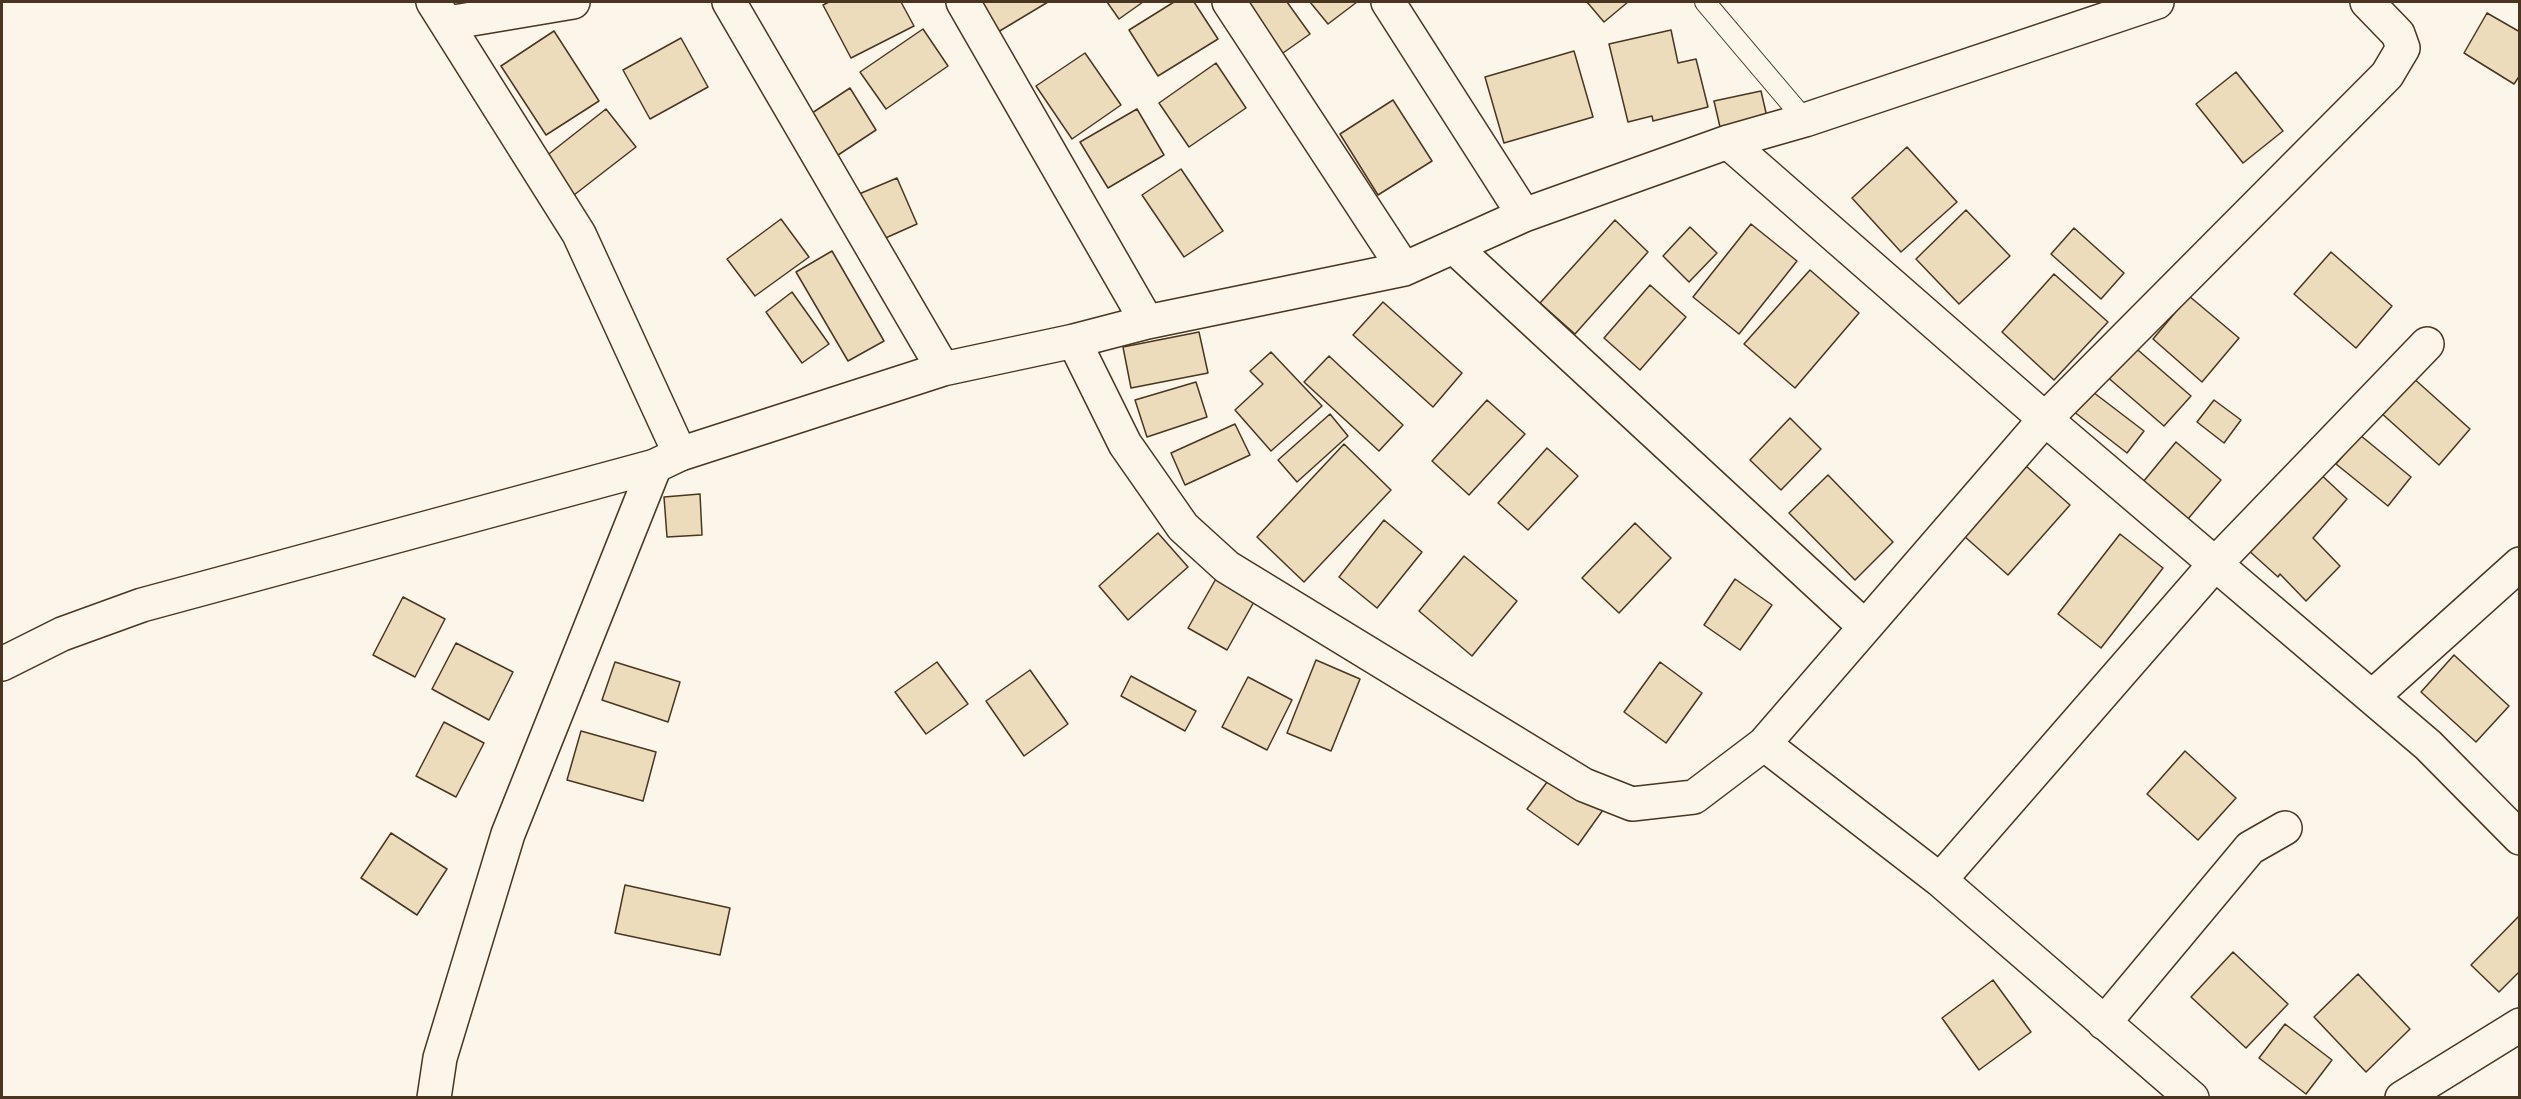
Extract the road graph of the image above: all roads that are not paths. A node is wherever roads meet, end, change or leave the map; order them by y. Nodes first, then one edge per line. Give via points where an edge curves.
1 (573, 2) edge
2 (729, 2) edge
3 (963, 2) edge
4 (1229, 2) edge
5 (1388, 2) edge
6 (1705, 2) edge
7 (2157, 2) edge
8 (2367, 2) edge
9 (441, 12) edge
10 (1805, 120) junction
11 (1728, 142) junction
12 (1524, 215) junction
13 (1454, 247) junction
14 (1404, 269) junction
15 (1146, 321) junction
16 (1074, 341) junction
17 (2427, 344) dead end
18 (943, 369) junction
19 (2044, 419) junction
20 (668, 460) junction
21 (2215, 564) junction
22 (2520, 564) edge
23 (1864, 626) junction
24 (2, 664) edge
25 (2372, 697) junction
26 (1764, 744) junction
27 (2285, 828) dead end
28 (2520, 838) edge
29 (1940, 880) junction
30 (2104, 1023) junction
31 (2520, 1025) edge
32 (434, 1098) edge
33 (2192, 1098) edge
34 (2402, 1098) edge

1 - 9 street
2 - 18 street
3 - 15 street
4 - 14 street
5 - 12 street
6 - 10 lane
7 - 10 street
8 - 19 street via 2398,34 2403,48 2387,75
9 - 20 street via 579,234
10 - 11 street
11 - 12 street
11 - 19 street
12 - 13 street
13 - 14 street
13 - 23 street
14 - 15 street
15 - 16 street
16 - 18 street
16 - 26 street via 1125,444 1183,527 1227,567 1584,785 1632,804 1694,797
17 - 21 street
18 - 20 street
19 - 21 street
19 - 23 street
20 - 24 street via 142,605 62,634
20 - 32 street via 508,834 440,1058
21 - 25 street
21 - 29 street
22 - 25 street
23 - 26 street
25 - 28 street via 2428,745
26 - 29 street
27 - 30 street via 2250,848
29 - 30 street
30 - 33 street
31 - 34 street

